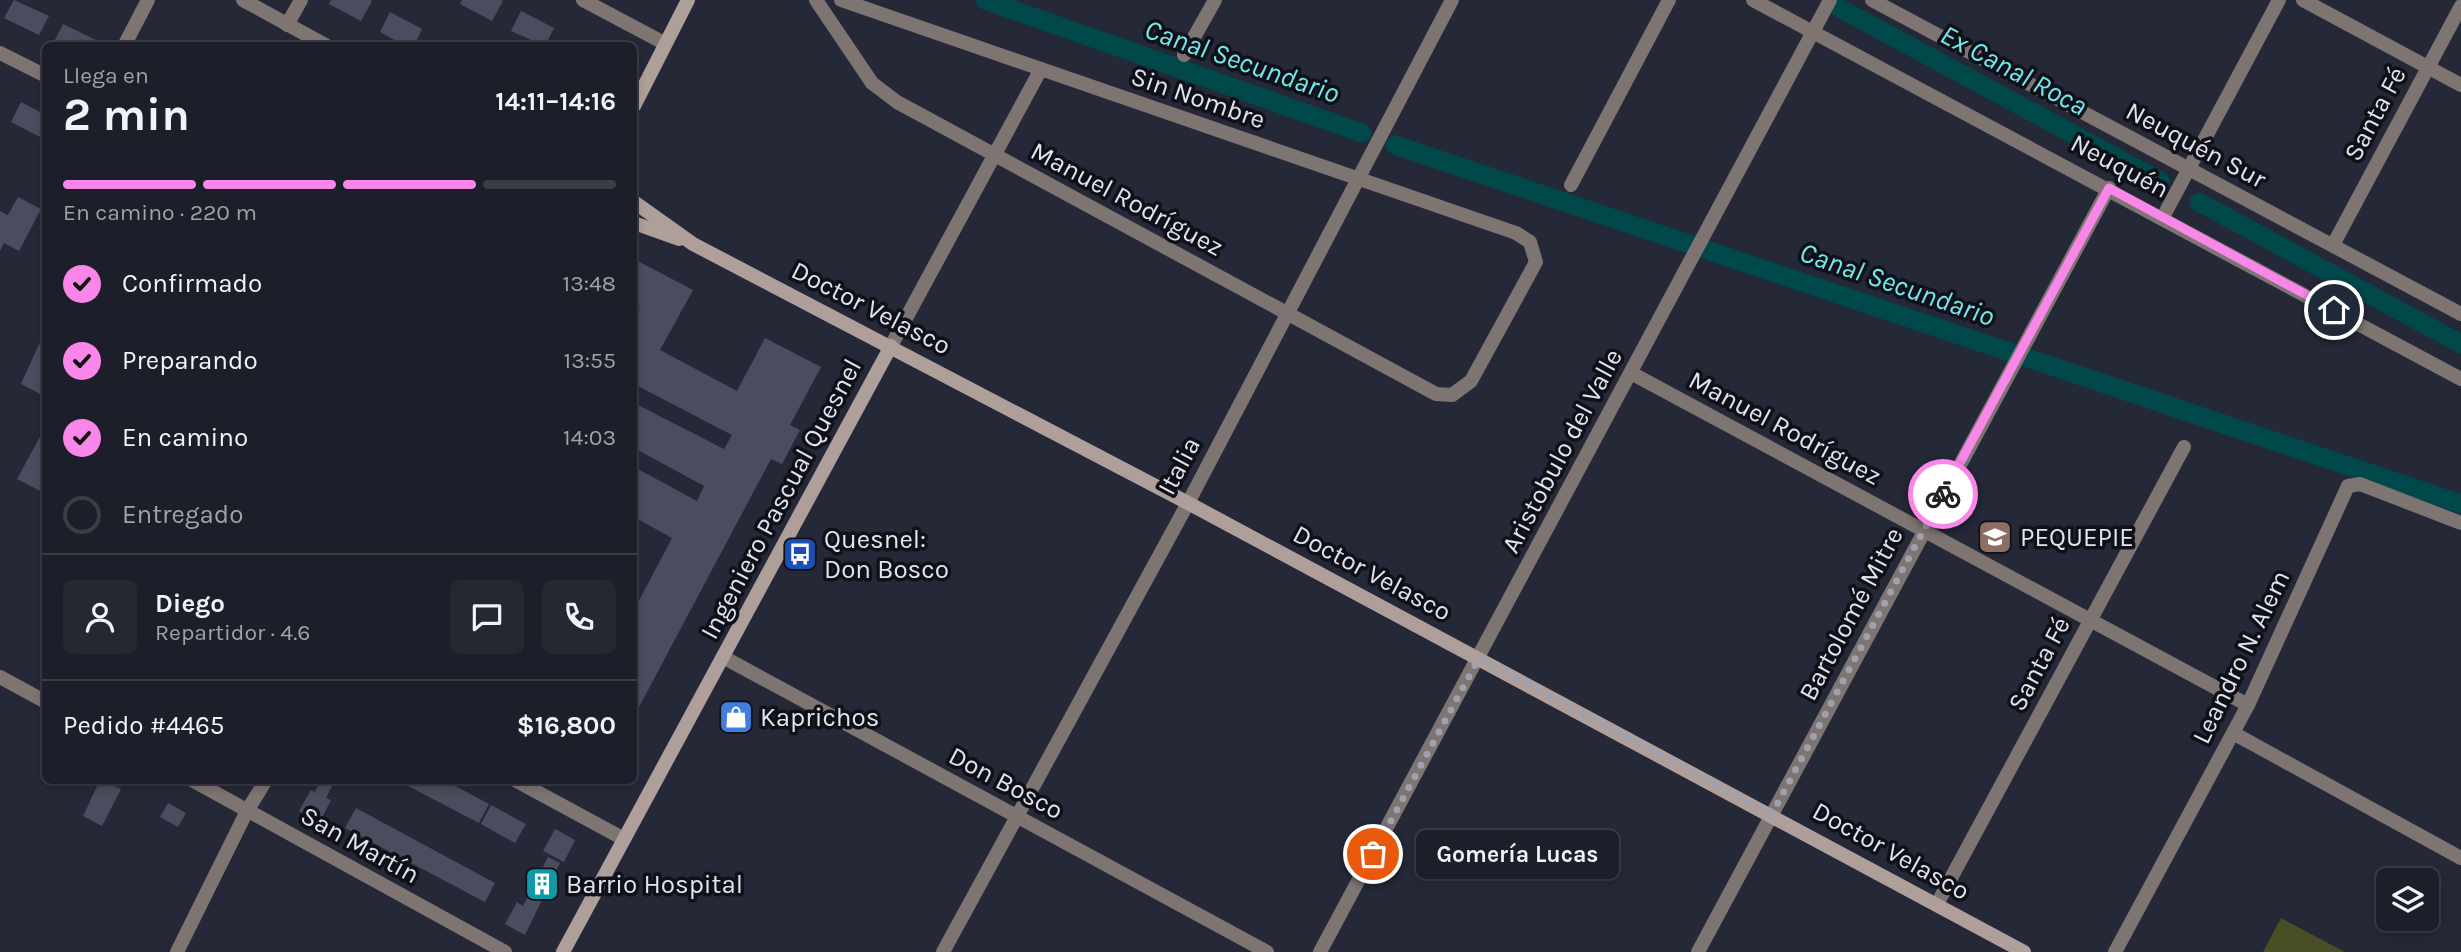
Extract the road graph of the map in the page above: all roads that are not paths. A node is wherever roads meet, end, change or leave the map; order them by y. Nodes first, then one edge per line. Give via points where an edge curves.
1 (148, 0) edge
2 (243, 0) edge
3 (300, 0) edge
4 (583, 0) edge
5 (688, 0) edge
6 (816, 0) edge
7 (841, 0) edge
8 (1215, 0) edge
9 (1452, 0) edge
10 (1669, 0) edge
11 (1753, 0) edge
12 (1830, 0) edge
13 (1872, 0) edge
14 (2279, 0) edge
15 (2303, 0) edge
16 (2461, 6) edge
17 (287, 25) junction
18 (1813, 32) junction
19 (126, 42) edge
20 (319, 42) edge
21 (664, 43) junction
22 (0, 53) edge
23 (1184, 55) dead end
24 (2428, 67) junction
25 (1041, 69) junction
26 (42, 74) edge
27 (2461, 85) edge
28 (637, 98) edge
29 (995, 155) junction
30 (2188, 169) junction
31 (1357, 179) junction
32 (1571, 184) dead end
33 (2109, 188) junction
34 (637, 204) edge
35 (2163, 216) junction
36 (637, 224) edge
37 (693, 244) junction
38 (2333, 245) junction
39 (1287, 314) junction
40 (2461, 314) edge
41 (891, 346) junction
42 (1631, 373) junction
43 (2461, 379) edge
44 (1452, 396) joint
45 (2184, 447) dead end
46 (1188, 503) junction
47 (2461, 523) edge
48 (1923, 531) junction
49 (2090, 621) junction
50 (723, 657) junction
51 (1479, 658) junction
52 (0, 677) edge
53 (42, 700) edge
54 (2248, 705) junction
55 (2233, 733) junction
56 (199, 784) edge
57 (264, 784) edge
58 (522, 784) edge
59 (247, 811) junction
60 (1772, 814) junction
61 (1017, 817) junction
62 (624, 839) junction
63 (2461, 859) edge
64 (1937, 904) junction
65 (177, 952) edge
66 (505, 952) edge
67 (563, 952) edge
68 (943, 952) edge
69 (1267, 952) edge
70 (1320, 952) edge
71 (1698, 952) edge
72 (2024, 952) edge
73 (2115, 952) edge

1 - 19 street
2 - 17 street
3 - 17 street
4 - 21 street
5 - 21 main road
6 - 29 street, Manuel Rodríguez via 863,72 884,93
7 - 25 street, Sin Nombre
8 - 23 street, Sin Nombre
9 - 31 street, Italia
10 - 32 street
11 - 18 street, Neuquén
12 - 18 street, Aristobulo del Valle
13 - 30 street, Neuquén Sur
14 - 30 street
15 - 24 street
16 - 24 street, Santa Fé
17 - 20 street
18 - 33 street, Neuquén
18 - 42 street, Aristobulo del Valle
21 - 28 main road
22 - 26 street
24 - 27 street
24 - 38 street, Santa Fé
25 - 29 street, Ingeniero Pascual Quesnel
25 - 31 street, Sin Nombre
29 - 39 street, Manuel Rodríguez
29 - 41 street, Ingeniero Pascual Quesnel
30 - 35 street
30 - 38 street, Neuquén Sur
31 - 39 street, Italia
31 - 44 street, Sin Nombre via 1517,233 1534,249 1533,268 1471,381
33 - 35 street, Neuquén
33 - 48 street, Bartolomé Mitre
34 - 37 main road, Doctor Velasco
35 - 43 street, Neuquén
36 - 37 main road, Doctor Velasco
37 - 41 main road, Doctor Velasco
38 - 40 street, Neuquén Sur
39 - 44 street, Manuel Rodríguez via 1429,391
39 - 46 street, Italia
41 - 46 main road, Doctor Velasco
41 - 50 main road, Ingeniero Pascual Quesnel
42 - 48 street, Manuel Rodríguez
42 - 51 street, Aristobulo del Valle
45 - 49 street, Santa Fé
46 - 51 main road, Doctor Velasco
46 - 61 street, Italia
47 - 54 street, Leandro N. Alem via 2360,484 2348,486
48 - 49 street, Manuel Rodríguez
48 - 60 street, Bartolomé Mitre
49 - 54 street, Manuel Rodríguez
49 - 64 street, Santa Fé
50 - 61 street, Don Bosco
50 - 62 main road, Ingeniero Pascual Quesnel
51 - 60 main road, Doctor Velasco
51 - 70 street, Aristobulo del Valle
52 - 53 street
54 - 55 street, Leandro N. Alem
55 - 63 street
55 - 73 street, Leandro N. Alem
56 - 59 street, San Martín
57 - 59 street
58 - 62 street
59 - 65 street
59 - 66 street, San Martín
60 - 64 main road, Doctor Velasco
60 - 71 street, Bartolomé Mitre
61 - 68 street, Italia
61 - 69 street, Don Bosco
62 - 67 main road, Ingeniero Pascual Quesnel
64 - 72 main road, Doctor Velasco

